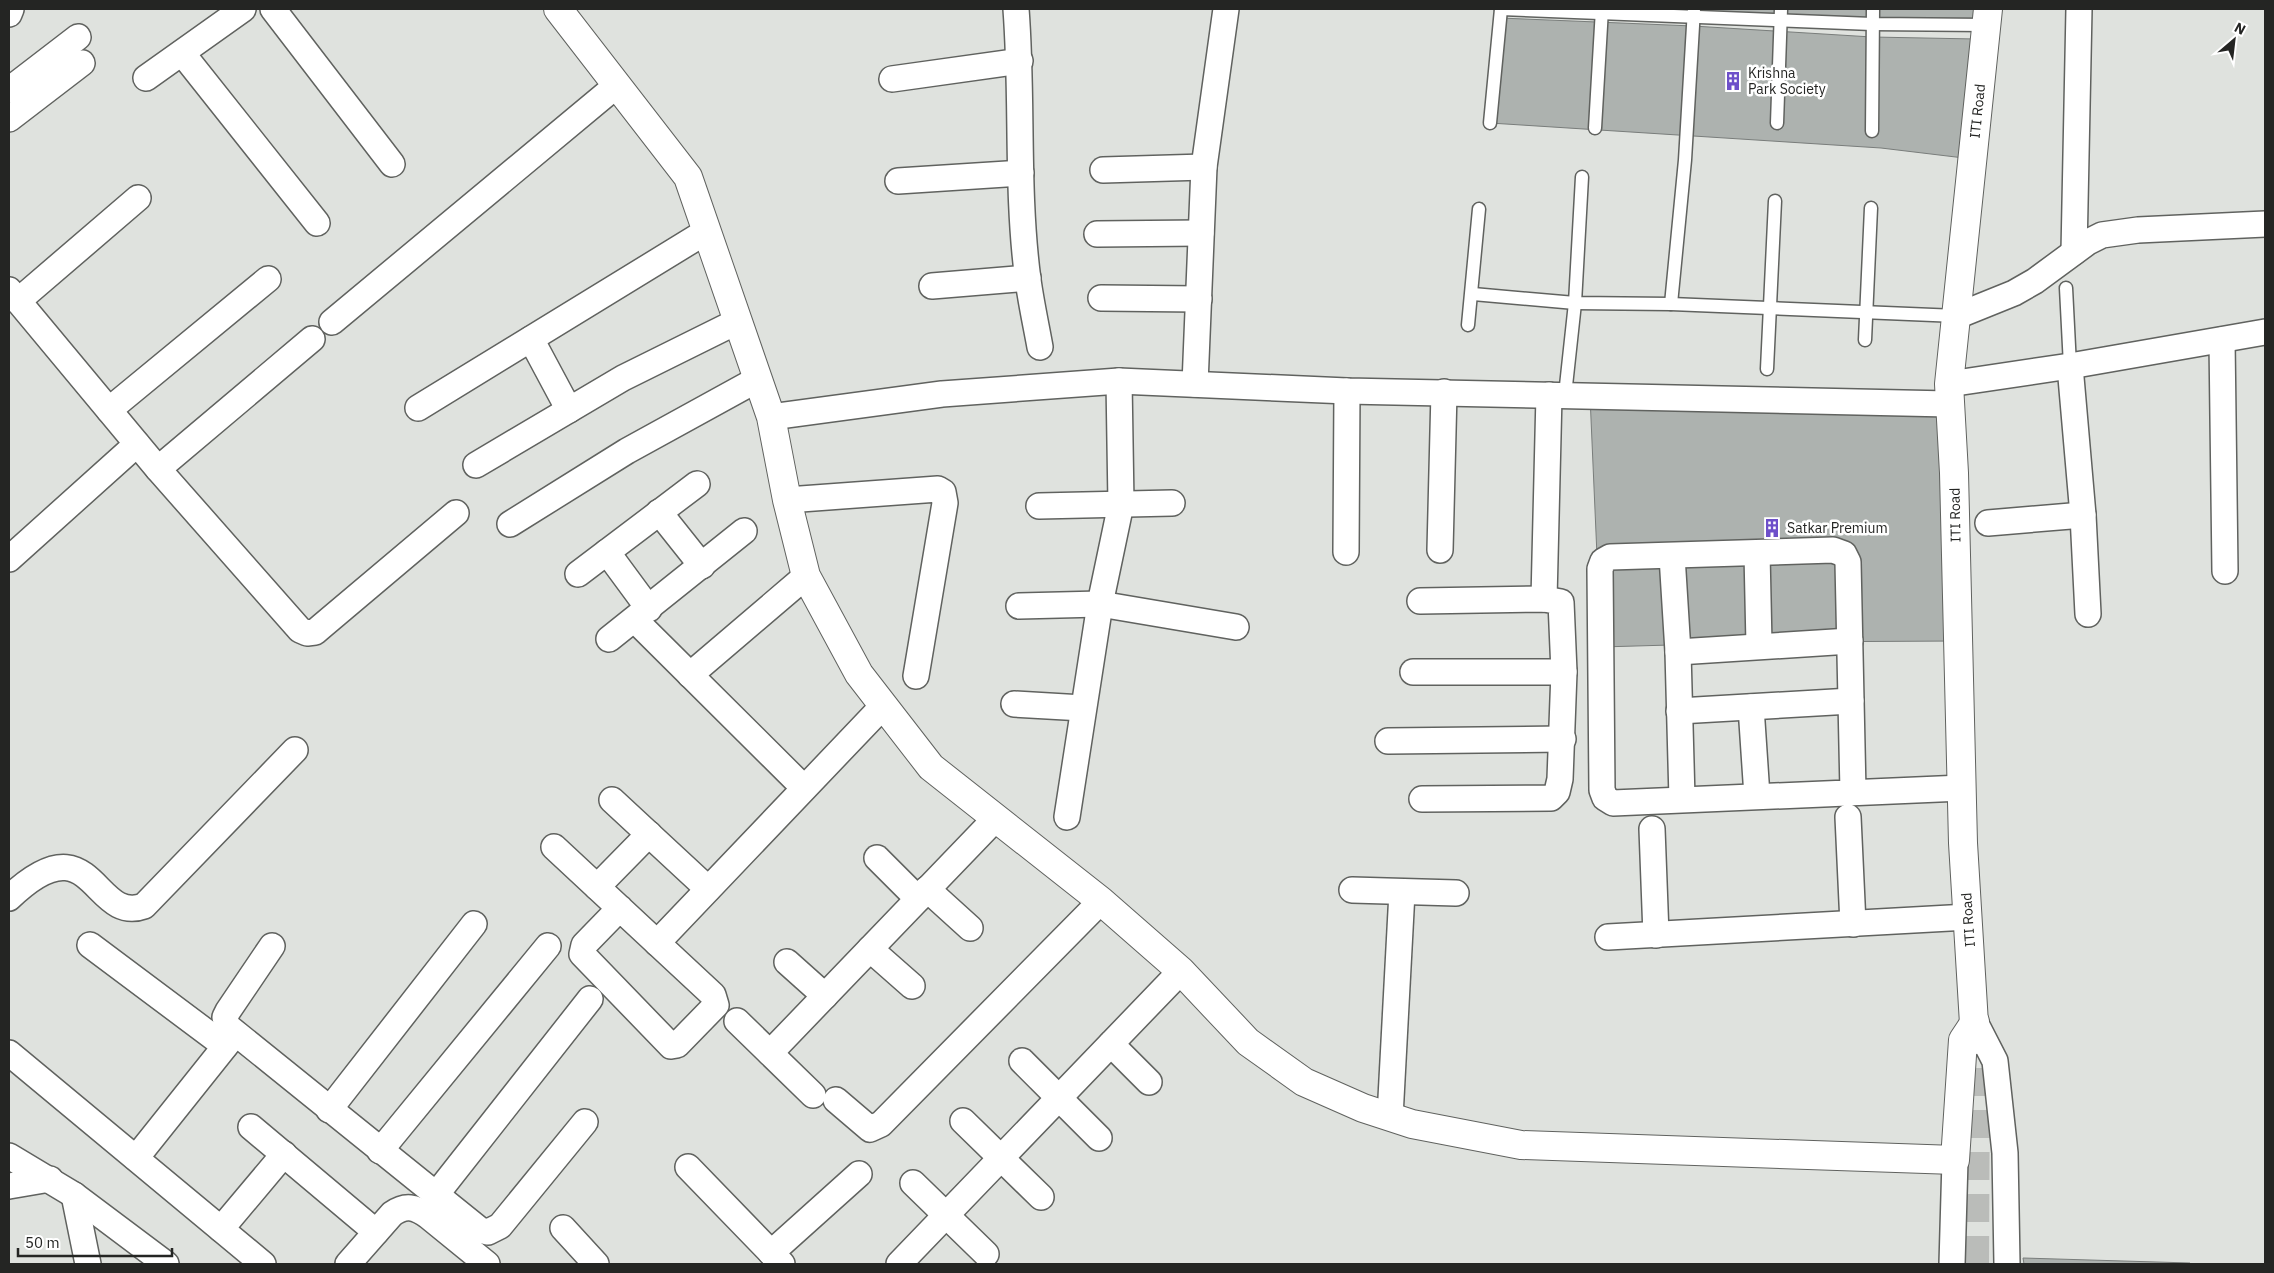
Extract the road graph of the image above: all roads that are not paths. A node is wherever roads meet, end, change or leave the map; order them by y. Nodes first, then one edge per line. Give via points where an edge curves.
1 (12, 9) edge
2 (243, 9) edge
3 (273, 9) edge
4 (558, 9) edge
5 (1016, 9) edge
6 (1226, 9) edge
7 (1501, 9) edge
8 (1873, 9) edge
9 (2079, 9) edge
10 (1602, 11) edge
11 (1694, 12) edge
12 (9, 14) edge
13 (1781, 14) edge
14 (1987, 17) edge
15 (1872, 24) junction
16 (78, 37) dead end
17 (182, 52) junction
18 (1020, 61) junction
19 (82, 63) dead end
20 (146, 78) dead end
21 (892, 79) dead end
22 (617, 85) junction
23 (9, 90) edge
24 (9, 119) edge
25 (1490, 123) dead end
26 (1777, 123) dead end
27 (1595, 128) dead end
28 (1872, 131) dead end
29 (392, 164) dead end
30 (1204, 167) junction
31 (1103, 170) dead end
32 (1021, 173) junction
33 (1582, 177) dead end
34 (898, 181) dead end
35 (138, 198) dead end
36 (1774, 201) dead end
37 (1871, 208) dead end
38 (1479, 209) dead end
39 (317, 224) dead end
40 (2265, 224) edge
41 (707, 231) junction
42 (1201, 233) junction
43 (1097, 234) dead end
44 (2074, 252) junction
45 (1028, 278) junction
46 (268, 279) dead end
47 (932, 286) dead end
48 (2066, 288) dead end
49 (1473, 294) junction
50 (13, 296) edge
51 (1101, 298) dead end
52 (1199, 299) junction
53 (1575, 303) junction
54 (1671, 304) junction
55 (1771, 310) junction
56 (1866, 312) junction
57 (1957, 316) junction
58 (738, 320) junction
59 (332, 322) dead end
60 (1468, 326) dead end
61 (2265, 332) edge
62 (312, 339) dead end
63 (531, 339) junction
64 (1865, 340) dead end
65 (2222, 340) junction
66 (1040, 347) dead end
67 (2070, 366) junction
68 (1767, 369) dead end
69 (758, 379) junction
70 (1119, 381) junction
71 (1195, 384) junction
72 (1346, 391) junction
73 (1444, 392) junction
74 (1949, 394) junction
75 (1557, 395) junction
76 (418, 408) dead end
77 (109, 410) junction
78 (569, 410) junction
79 (771, 417) junction
80 (137, 444) junction
81 (476, 465) dead end
82 (158, 469) junction
83 (697, 484) dead end
84 (787, 500) junction
85 (1172, 503) dead end
86 (1121, 504) junction
87 (1039, 506) dead end
88 (659, 512) junction
89 (456, 513) dead end
90 (2083, 515) junction
91 (1988, 523) dead end
92 (510, 524) dead end
93 (744, 531) dead end
94 (1440, 550) dead end
95 (607, 552) junction
96 (1346, 552) dead end
97 (1757, 553) junction
98 (1672, 556) junction
99 (9, 559) edge
100 (702, 566) junction
101 (2225, 571) dead end
102 (578, 574) dead end
103 (806, 576) junction
104 (1544, 599) junction
105 (1420, 601) dead end
106 (1100, 604) junction
107 (1019, 606) dead end
108 (642, 614) junction
109 (2088, 614) dead end
110 (1236, 627) dead end
111 (609, 639) dead end
112 (1850, 640) junction
113 (1759, 646) junction
114 (1678, 652) junction
115 (1414, 672) dead end
116 (1564, 672) junction
117 (690, 675) junction
118 (916, 676) dead end
119 (1851, 701) junction
120 (1014, 704) dead end
121 (883, 706) junction
122 (1752, 707) junction
123 (1084, 708) junction
124 (1679, 711) junction
125 (1563, 739) junction
126 (1388, 741) dead end
127 (295, 750) dead end
128 (804, 788) junction
129 (1962, 788) junction
130 (1853, 792) junction
131 (1757, 796) junction
132 (1422, 799) dead end
133 (1682, 799) junction
134 (612, 800) dead end
135 (1067, 817) dead end
136 (1848, 817) dead end
137 (996, 818) junction
138 (1652, 829) dead end
139 (649, 834) junction
140 (554, 846) dead end
141 (877, 858) dead end
142 (597, 887) junction
143 (708, 889) junction
144 (1352, 890) dead end
145 (1402, 892) junction
146 (1456, 893) dead end
147 (923, 894) junction
148 (9, 898) edge
149 (1102, 901) junction
150 (620, 908) junction
151 (1968, 917) junction
152 (474, 924) dead end
153 (1853, 924) junction
154 (970, 928) dead end
155 (1656, 935) junction
156 (1608, 938) dead end
157 (657, 943) junction
158 (90, 945) dead end
159 (272, 946) dead end
160 (548, 946) dead end
161 (870, 949) junction
162 (787, 962) dead end
163 (1182, 971) junction
164 (912, 986) dead end
165 (825, 996) junction
166 (590, 998) dead end
167 (737, 1021) dead end
168 (1975, 1022) junction
169 (230, 1040) junction
170 (1111, 1044) junction
171 (9, 1053) edge
172 (770, 1053) junction
173 (1976, 1060) tunnel mouth
174 (1022, 1061) dead end
175 (1149, 1082) dead end
176 (1059, 1098) junction
177 (329, 1110) junction
178 (1390, 1117) junction
179 (963, 1121) dead end
180 (585, 1122) dead end
181 (251, 1127) dead end
182 (1099, 1138) dead end
183 (380, 1151) junction
184 (284, 1154) junction
185 (9, 1156) edge
186 (136, 1158) junction
187 (1001, 1158) junction
188 (1954, 1160) junction
189 (688, 1168) dead end
190 (859, 1174) dead end
191 (50, 1178) junction
192 (914, 1183) dead end
193 (9, 1186) edge
194 (74, 1195) junction
195 (435, 1196) junction
196 (1041, 1197) dead end
197 (946, 1215) junction
198 (220, 1228) junction
199 (563, 1228) dead end
200 (376, 1232) junction
201 (986, 1254) dead end
202 (776, 1258) edge
203 (88, 1264) edge
204 (166, 1264) edge
205 (263, 1264) edge
206 (348, 1264) edge
207 (487, 1264) edge
208 (596, 1264) edge
209 (899, 1264) edge
210 (1952, 1264) edge
211 (2007, 1264) edge

1 - 12 street
2 - 17 street
3 - 29 street
4 - 22 street
5 - 18 street
6 - 30 street
7 - 10 lane
7 - 25 lane
8 - 15 lane
9 - 44 street
10 - 11 lane
10 - 27 lane
11 - 13 lane
11 - 54 lane via 1685,160
13 - 15 lane
13 - 26 lane
14 - 15 lane
14 - 57 street, ITI Road
15 - 28 lane
16 - 23 street
17 - 20 street
17 - 39 street
18 - 21 street
18 - 32 street
19 - 24 street
22 - 41 street via 688,177
22 - 59 street
30 - 31 street
30 - 42 street
32 - 34 street
32 - 45 street
33 - 53 lane
35 - 50 street
36 - 55 lane
37 - 56 lane
38 - 49 lane
40 - 44 street via 2117,232 2088,242
41 - 58 street
41 - 63 street
42 - 43 street
42 - 52 street
44 - 57 street via 2014,293
45 - 47 street
45 - 66 street
46 - 77 street
48 - 67 lane
49 - 53 lane
49 - 60 lane
50 - 77 street
51 - 52 street
52 - 71 street
53 - 54 lane
53 - 75 lane
54 - 55 lane
55 - 56 lane
55 - 68 lane
56 - 57 lane
56 - 64 lane
57 - 74 street, ITI Road
58 - 69 street
58 - 78 street via 623,378
61 - 65 street
62 - 82 street
63 - 76 street
63 - 78 street
65 - 67 street
65 - 101 street
67 - 74 street
67 - 90 street
69 - 79 street
69 - 92 street via 627,451
70 - 71 street
70 - 79 street via 942,394
70 - 86 street
71 - 72 street
72 - 73 street
72 - 96 street
73 - 75 street
73 - 94 street
74 - 75 street
74 - 129 street, ITI Road
75 - 104 street
77 - 80 street
78 - 81 street
79 - 84 street
80 - 82 street
80 - 99 street
82 - 89 street via 300,630 307,633 315,632
83 - 88 street
84 - 103 street
84 - 118 street via 938,489 943,492 945,503
85 - 86 street
86 - 87 street
86 - 106 street
88 - 95 street
88 - 100 street
90 - 91 street
90 - 109 street
93 - 100 street
95 - 102 street
95 - 108 street
97 - 98 street
97 - 112 street via 1833,550 1844,554 1848,562
97 - 113 street
98 - 114 street
98 - 133 street via 1610,557 1603,561 1600,569 1602,790 1613,803
100 - 108 street
103 - 117 street
103 - 121 street via 859,674
104 - 105 street
104 - 116 street via 1561,602
106 - 107 street
106 - 110 street
106 - 123 street
108 - 111 street
108 - 117 street
112 - 113 street
112 - 119 street
113 - 114 street
114 - 124 street
115 - 116 street
116 - 125 street
117 - 128 street
119 - 122 street
119 - 130 street
120 - 123 street
121 - 128 street
121 - 137 street via 931,767
122 - 124 street
122 - 131 street
123 - 135 street
124 - 133 street
125 - 126 street
125 - 132 street via 1558,792 1551,798
127 - 148 street via 144,906 128,908 118,904 77,870 67,866 56,866 40,873
128 - 143 street
129 - 130 street
129 - 151 street, ITI Road
130 - 131 street
131 - 133 street
134 - 139 street
136 - 153 street
137 - 147 street
137 - 149 street
138 - 155 street
139 - 142 street
139 - 143 street
140 - 142 street
141 - 147 street
142 - 150 street
143 - 157 street
144 - 145 street
145 - 146 street
145 - 178 street
147 - 154 street
147 - 161 street
149 - 163 street
149 - 172 street via 881,1124 870,1129 824,1098
150 - 157 street
150 - 157 street via 584,945 582,954 674,1046 716,1005 716,1000
151 - 153 street
151 - 168 street, ITI Road
152 - 177 street
153 - 155 street
155 - 156 street
158 - 169 street
159 - 169 street via 228,1011 226,1023
160 - 183 street
161 - 164 street
161 - 165 street
162 - 165 street
163 - 170 street
163 - 178 street via 1248,1042 1304,1082
165 - 172 street
166 - 195 street
167 - 172 street
168 - 173 street, ITI Road
168 - 188 street via 1963,1040
168 - 211 street via 1995,1061 2005,1153
169 - 177 street
169 - 186 street
170 - 175 street
170 - 176 street
171 - 186 street
174 - 176 street
176 - 182 street
176 - 187 street
177 - 183 street
178 - 188 street via 1521,1145
179 - 187 street
180 - 195 street via 493,1231 480,1230
181 - 184 street
183 - 195 street
184 - 198 street
184 - 200 street
185 - 191 street
186 - 198 street
187 - 196 street
187 - 197 street
188 - 210 street
189 - 202 street
190 - 202 street
191 - 193 street
191 - 194 street
192 - 197 street
194 - 203 street
194 - 204 street
197 - 201 street
197 - 209 street
198 - 205 street
199 - 208 street
200 - 206 street
200 - 207 street via 401,1208 418,1209

